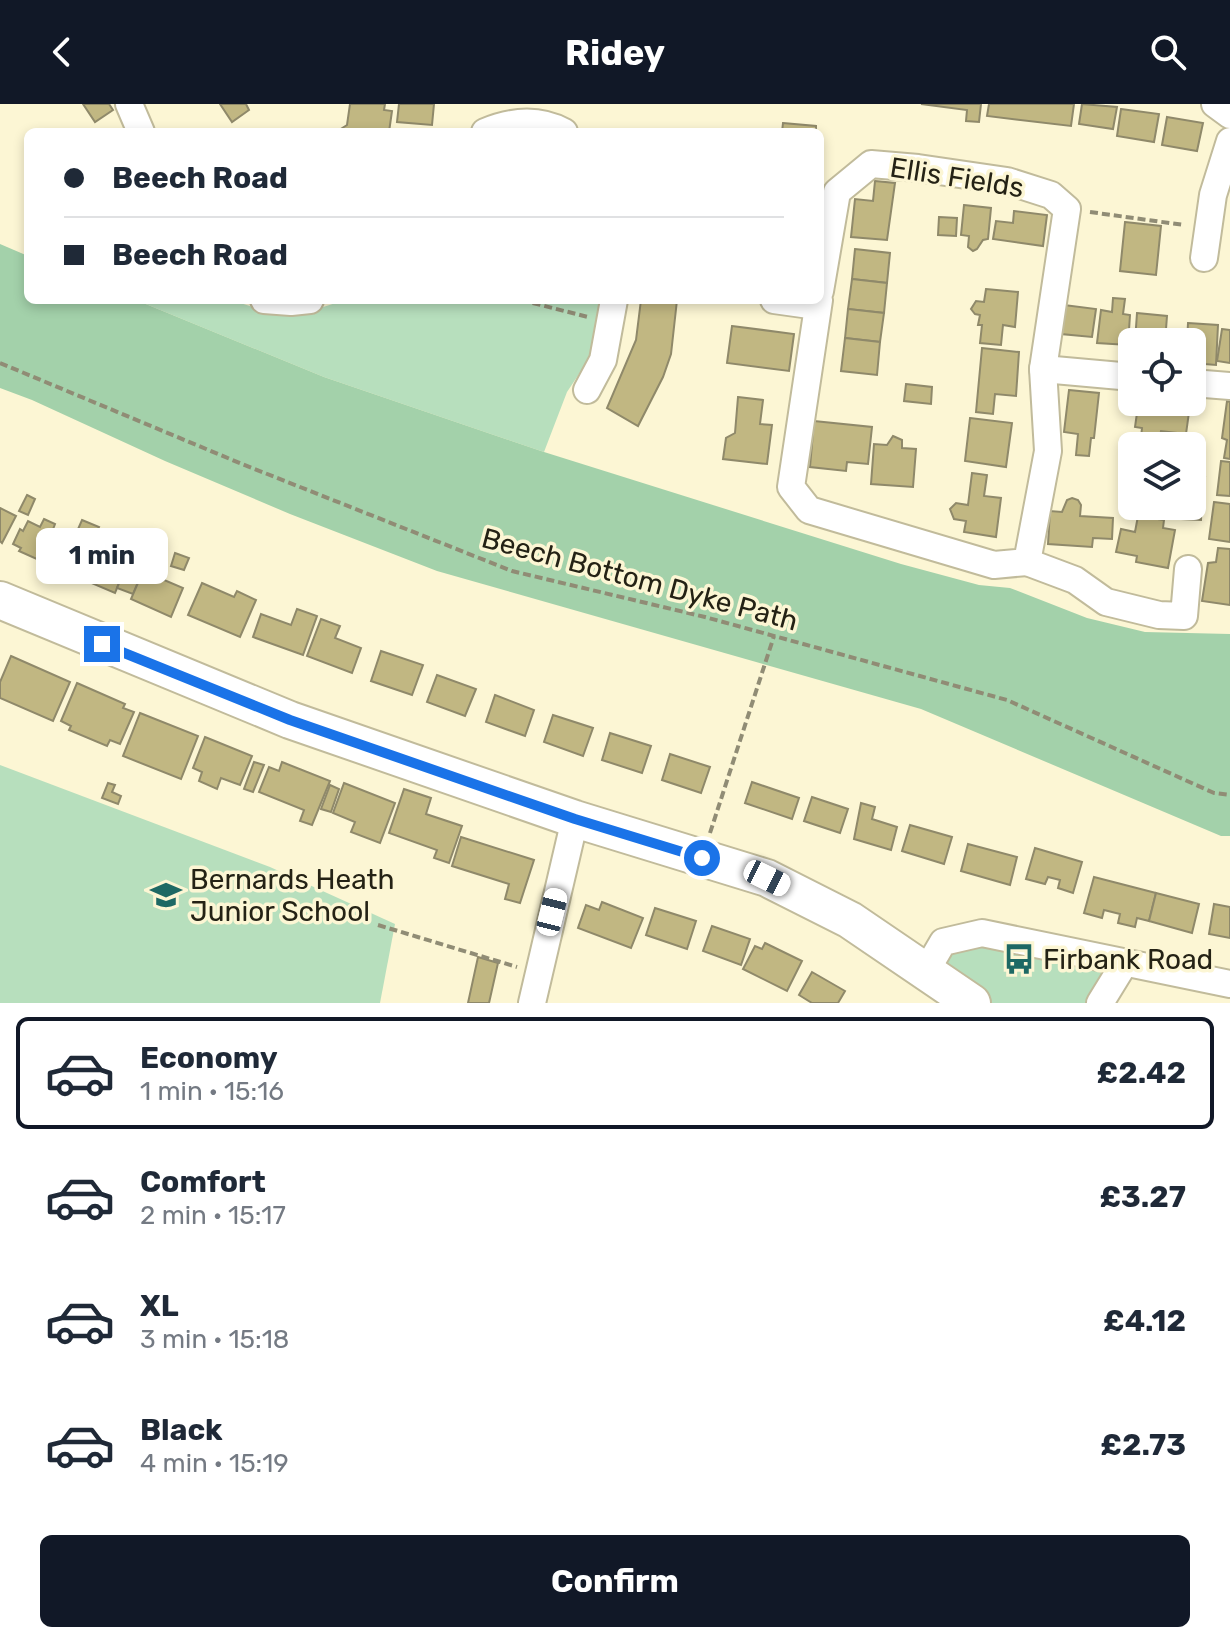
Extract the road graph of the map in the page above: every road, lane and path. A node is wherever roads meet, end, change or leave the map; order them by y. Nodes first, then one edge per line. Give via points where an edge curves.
1 (129, 104) edge
2 (1215, 104) edge
3 (1230, 115) edge
4 (139, 128) edge
5 (495, 128) edge
6 (552, 128) edge
7 (1230, 141) edge
8 (1067, 209) junction
9 (1207, 228) junction
10 (1204, 258) dead end
11 (824, 269) edge
12 (534, 304) edge
13 (818, 304) edge
14 (612, 310) edge
15 (0, 363) edge
16 (1043, 369) junction
17 (1118, 376) edge
18 (1206, 384) edge
19 (1230, 386) edge
20 (587, 390) dead end
21 (1027, 562) junction
22 (1188, 569) dead end
23 (0, 600) edge
24 (774, 636) junction
25 (1230, 795) edge
26 (575, 819) junction
27 (702, 858) junction
28 (378, 925) dead end
29 (1124, 964) junction
30 (926, 971) junction
31 (537, 973) junction
32 (1230, 984) edge
33 (532, 1003) edge
34 (972, 1003) edge
35 (1100, 1003) edge

1 - 4 street
2 - 3 street
5 - 6 street via 519,122
7 - 9 street
8 - 9 path
8 - 11 street, Ellis Fields via 1051,195 1007,181 871,164 837,192
8 - 16 street
9 - 10 street
12 - 14 path via 556,311
13 - 21 street, Ellis Fields via 791,487 809,510 994,565
14 - 20 street via 603,360
15 - 24 path, Beech Bottom Dyke Path via 512,571
16 - 17 street
16 - 21 street via 1048,451
18 - 19 street
21 - 22 street, Ellis Fields via 1075,580 1106,602 1159,615 1184,616
23 - 26 street via 290,720
24 - 25 path, Beech Bottom Dyke Path via 1007,700 1214,793
24 - 27 path
26 - 27 street
26 - 31 street
27 - 30 street via 767,878 850,920
28 - 31 path
29 - 30 street via 982,933 943,942
29 - 32 street
29 - 35 street
30 - 34 street
31 - 33 street

